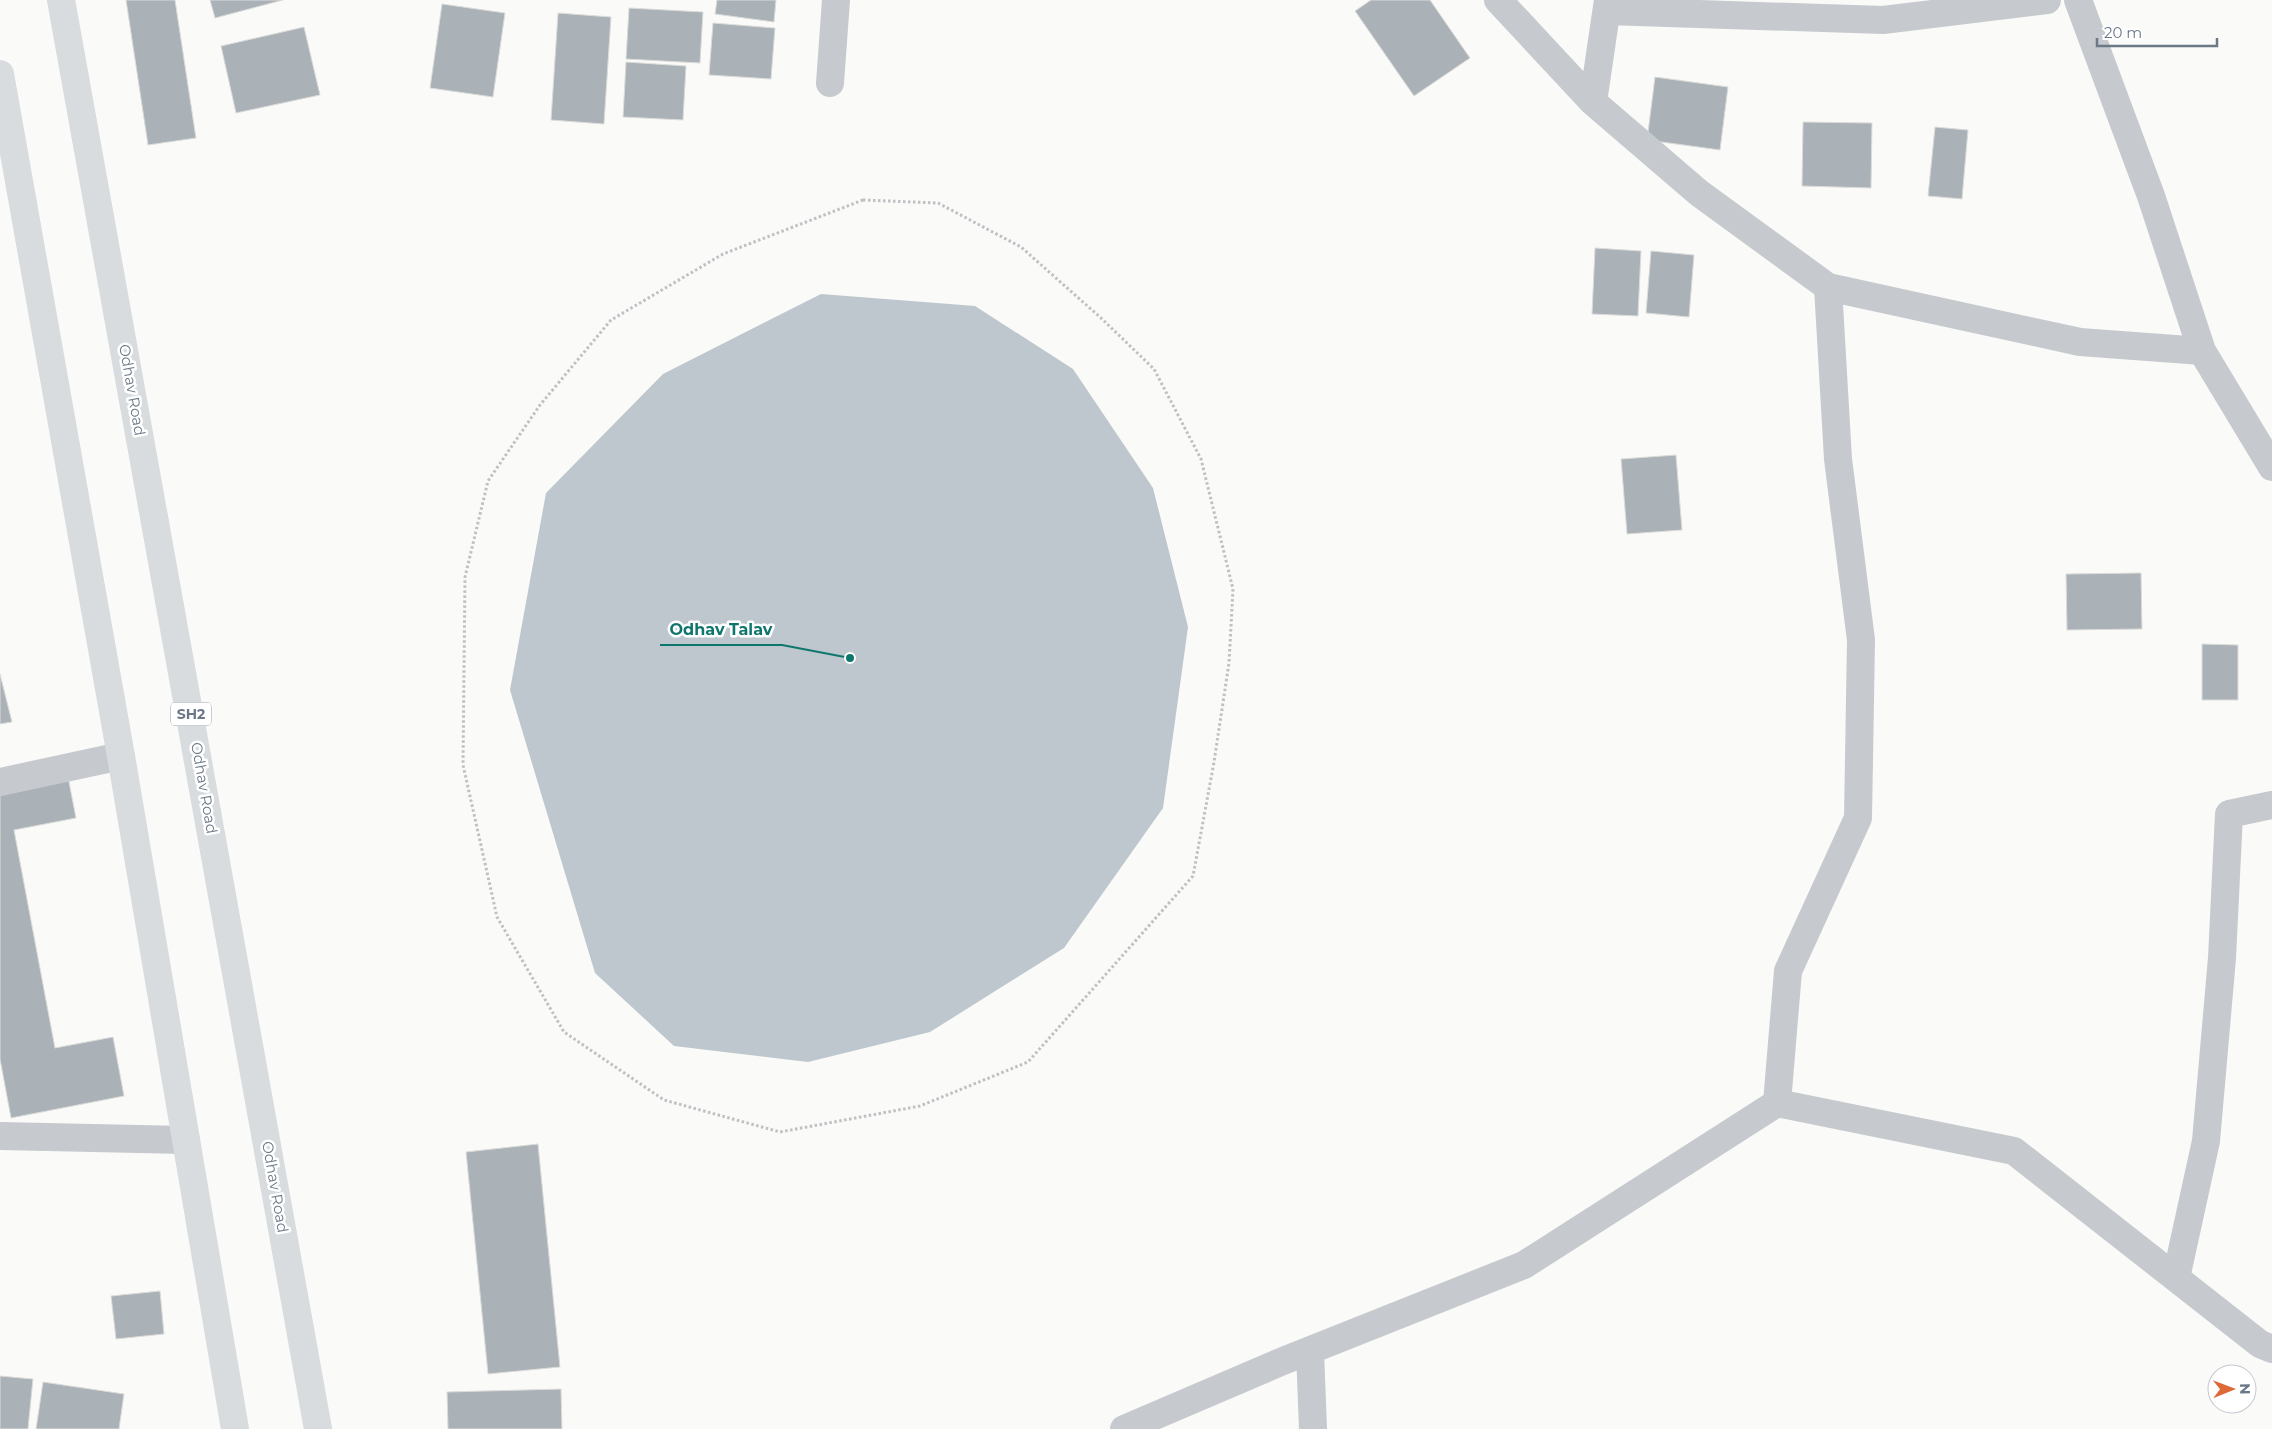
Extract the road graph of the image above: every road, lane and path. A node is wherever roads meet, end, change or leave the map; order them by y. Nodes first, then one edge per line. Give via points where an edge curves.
1 (61, 0) edge
2 (836, 0) edge
3 (1498, 0) edge
4 (2047, 0) edge
5 (2078, 0) edge
6 (1608, 4) edge
7 (0, 74) edge
8 (830, 83) dead end
9 (1593, 102) junction
10 (1828, 287) junction
11 (2202, 351) junction
12 (540, 405) joint
13 (2272, 467) edge
14 (121, 756) junction
15 (0, 782) edge
16 (2272, 805) edge
17 (1777, 1103) junction
18 (0, 1136) edge
19 (186, 1140) junction
20 (2176, 1278) junction
21 (2272, 1349) edge
22 (1310, 1351) junction
23 (235, 1429) edge
24 (318, 1429) edge
25 (1124, 1429) edge
26 (1313, 1429) edge

1 - 24 main road, Odhav Road / SH2
2 - 8 street
3 - 9 street
4 - 6 street via 1883,20 1607,11
5 - 11 street via 2152,196
6 - 9 street
7 - 14 main road
9 - 10 street via 1698,193
10 - 11 street via 2080,342
10 - 17 street via 1838,459 1861,640 1858,818 1788,971
11 - 13 street
12 - 12 path via 611,320 724,254 863,200 938,203 1022,247 1154,369 1201,459 1233,589 1229,663 1214,762 1192,876 1028,1062 920,1106 780,1132 664,1100 564,1032 497,917 463,765 466,577 488,481
14 - 15 street
14 - 19 main road
16 - 20 street via 2229,814 2222,958 2206,1141
17 - 20 street via 2014,1151
17 - 22 street via 1524,1265
18 - 19 street
19 - 23 main road
20 - 21 street via 2260,1344
22 - 25 street
22 - 26 street

